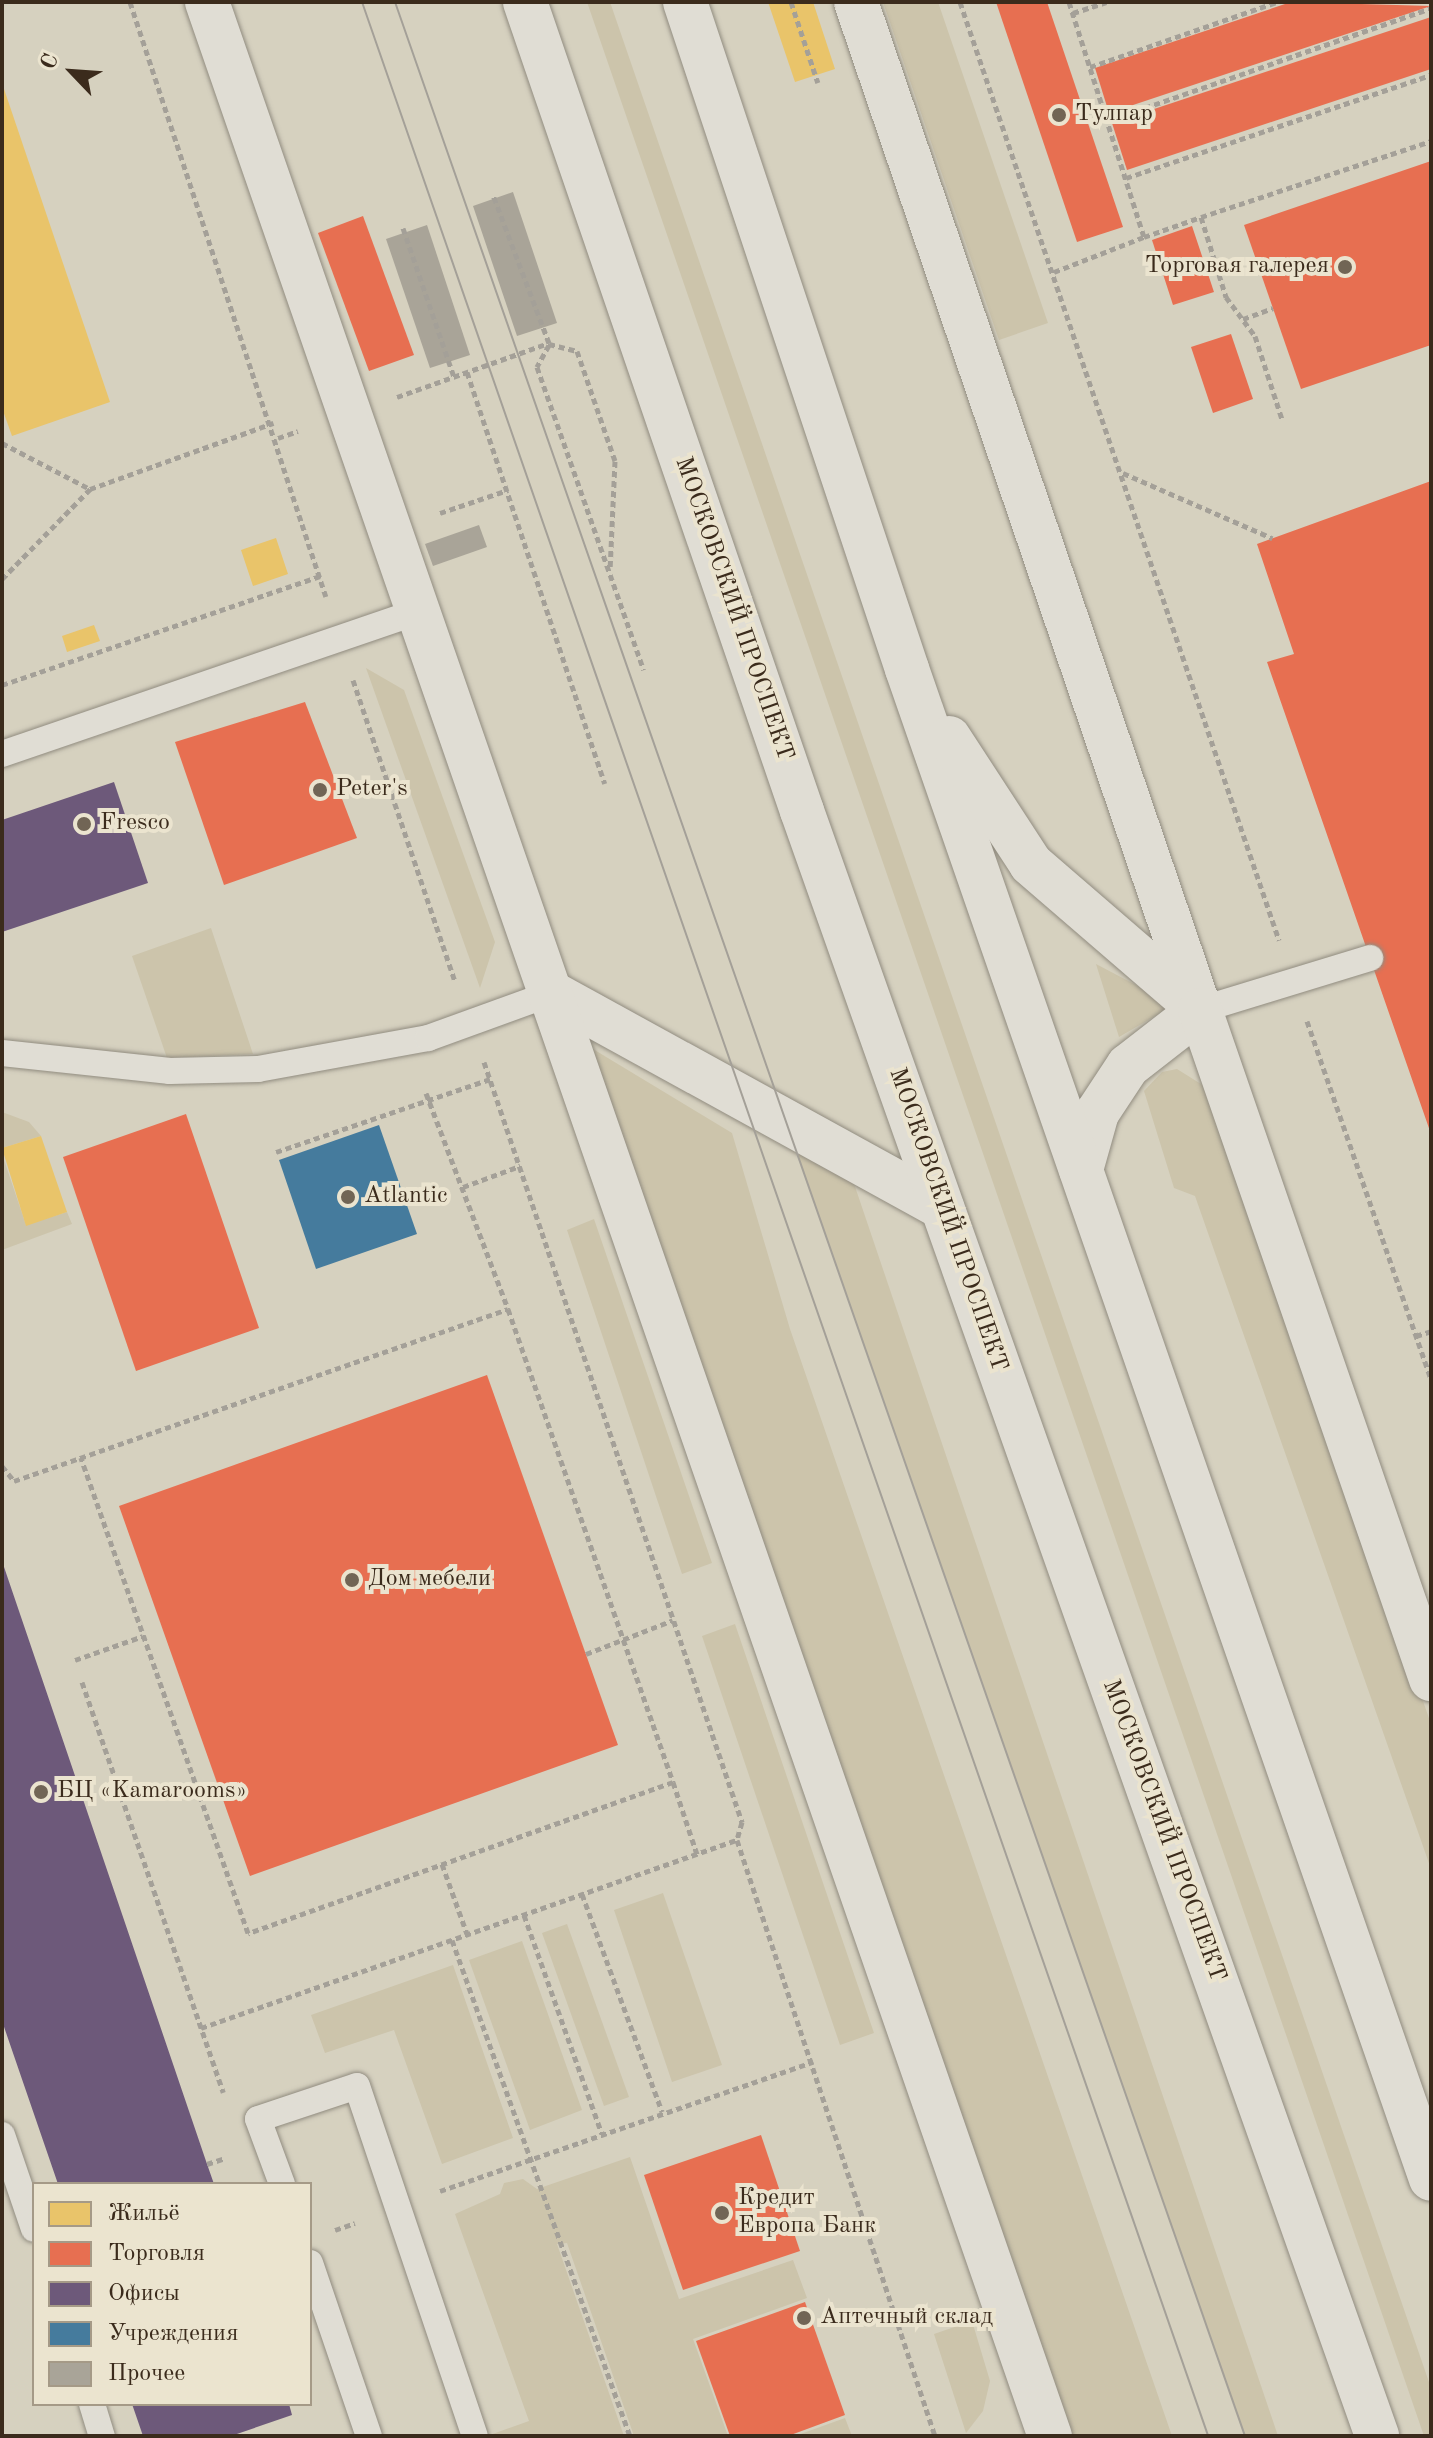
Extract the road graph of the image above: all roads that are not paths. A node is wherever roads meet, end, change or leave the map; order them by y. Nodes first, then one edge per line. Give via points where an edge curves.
1 (207, 2) edge
2 (525, 2) edge
3 (685, 2) edge
4 (856, 2) edge
5 (414, 613) junction
6 (907, 669) junction
7 (2, 754) edge
8 (1370, 958) dead end
9 (552, 993) junction
10 (1200, 1010) junction
11 (2, 1053) edge
12 (1081, 1170) junction
13 (942, 1207) junction
14 (1431, 1679) edge
15 (2, 2135) edge
16 (1431, 2179) edge
17 (281, 2182) edge
18 (32, 2223) edge
19 (312, 2269) edge
20 (93, 2406) edge
21 (1041, 2433) edge
22 (102, 2436) edge
23 (369, 2436) edge
24 (475, 2436) edge
25 (1377, 2436) edge

1 - 5 main road
2 - 13 main road, МОСКОВСКИЙ ПРОСПЕКТ
3 - 6 main road
4 - 10 main road
5 - 7 lane
5 - 9 main road
6 - 10 main road via 1031,864
6 - 12 main road
8 - 10 lane
9 - 11 lane via 428,1038 258,1069 170,1071
9 - 13 main road
9 - 21 main road
10 - 12 main road via 1128,1066 1097,1113
10 - 14 main road
12 - 16 main road
13 - 25 main road, МОСКОВСКИЙ ПРОСПЕКТ
15 - 18 lane
17 - 24 lane via 258,2119 357,2086
19 - 23 lane
20 - 22 lane

